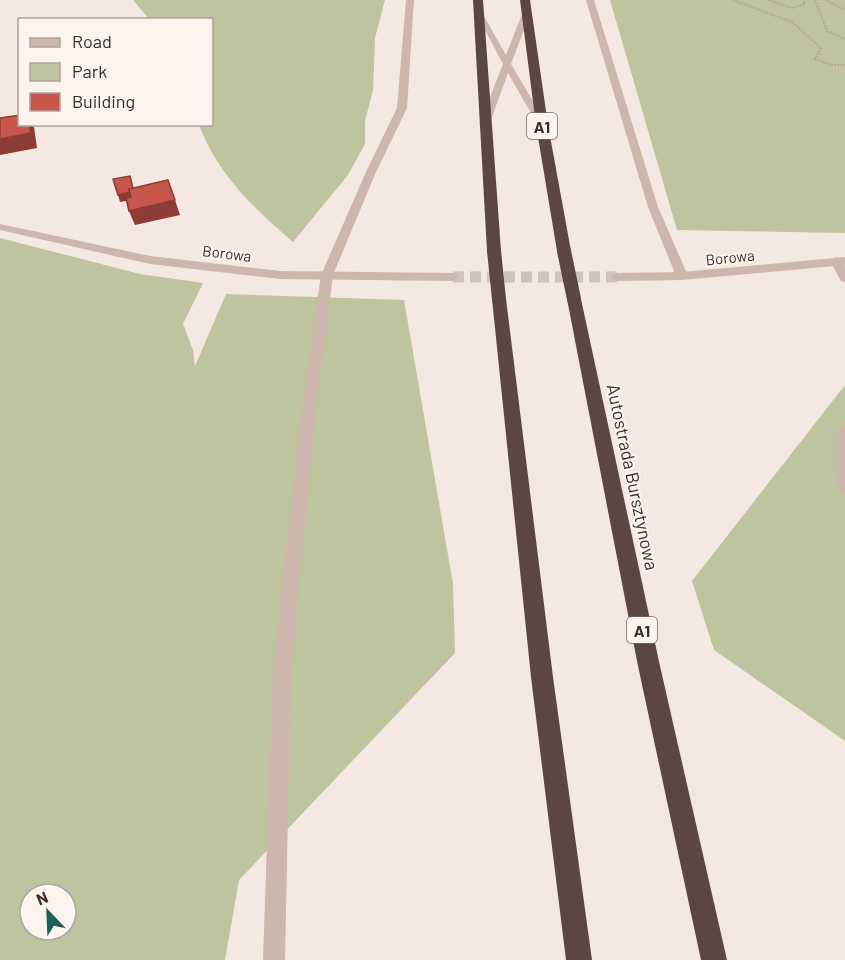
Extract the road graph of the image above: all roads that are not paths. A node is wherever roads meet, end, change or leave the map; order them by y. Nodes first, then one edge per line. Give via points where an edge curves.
1 (410, 0) edge
2 (478, 0) edge
3 (525, 0) edge
4 (590, 0) edge
5 (478, 13) junction
6 (526, 14) junction
7 (507, 64) junction
8 (484, 124) junction
9 (542, 125) junction
10 (0, 227) edge
11 (840, 261) edge
12 (327, 275) junction
13 (682, 276) junction
14 (453, 277) tunnel mouth
15 (617, 277) tunnel mouth
16 (845, 278) edge
17 (845, 432) edge
18 (845, 487) edge
19 (274, 960) edge
20 (579, 960) edge
21 (714, 960) edge

1 - 12 street via 402,108
2 - 5 highway
3 - 6 highway, Autostrada Bursztynowa / A1
4 - 13 street via 653,207
5 - 7 street
5 - 8 highway
6 - 7 street
6 - 9 highway, Autostrada Bursztynowa / A1
7 - 8 street
7 - 9 street
8 - 20 highway, bridge via 499,299
9 - 21 highway, Autostrada Bursztynowa / A1, bridge via 564,251
10 - 12 street, Borowa via 150,260 280,275
11 - 13 street, Borowa
11 - 16 street
12 - 14 street, Borowa
12 - 19 street via 282,669
13 - 15 street, Borowa
17 - 18 street

